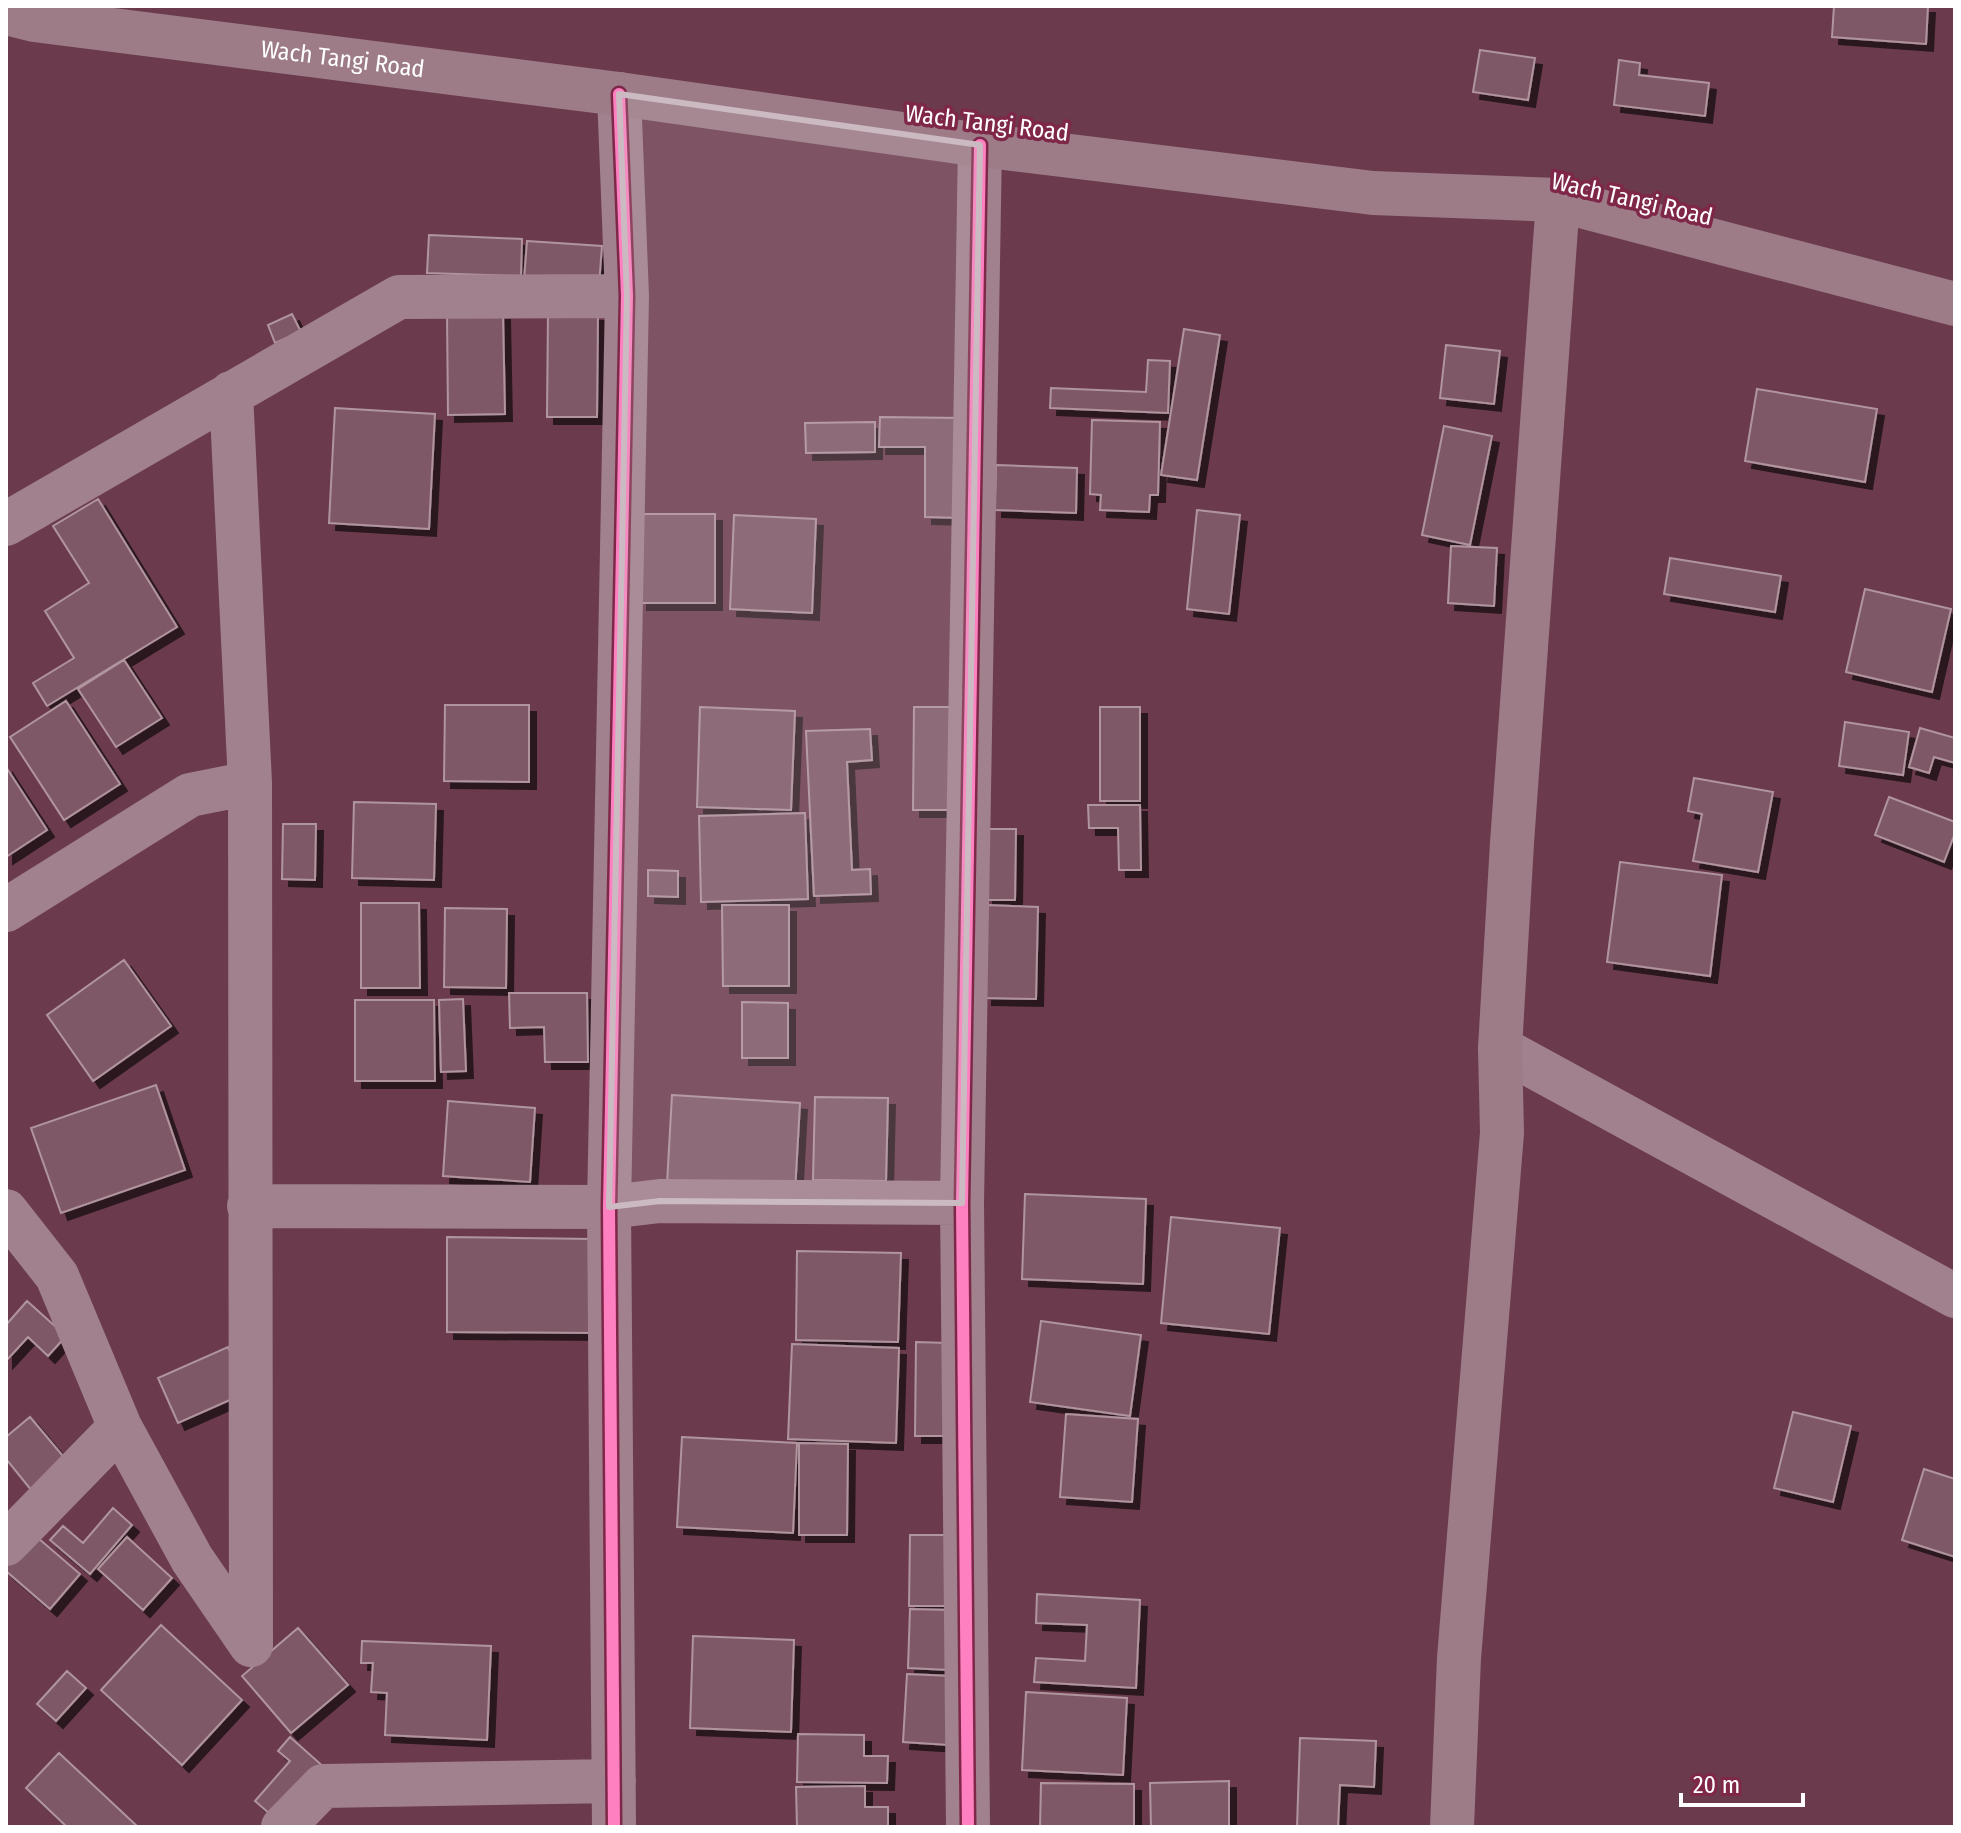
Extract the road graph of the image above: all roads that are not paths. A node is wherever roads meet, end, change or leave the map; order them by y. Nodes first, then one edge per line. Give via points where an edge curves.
1 (26, 13) edge
2 (619, 94) junction
3 (980, 145) junction
4 (1558, 200) junction
5 (627, 296) junction
6 (1955, 304) edge
7 (231, 393) junction
8 (6, 524) edge
9 (250, 783) junction
10 (6, 910) edge
11 (1500, 1048) junction
12 (962, 1203) junction
13 (249, 1206) junction
14 (609, 1207) junction
15 (6, 1211) edge
16 (1955, 1296) edge
17 (120, 1427) junction
18 (6, 1544) edge
19 (614, 1781) junction
20 (283, 1827) edge
21 (614, 1827) edge
22 (968, 1827) edge
23 (1452, 1827) edge

1 - 2 main road, Wach Tangi Road
2 - 3 main road, Wach Tangi Road
2 - 5 street
3 - 4 main road, Wach Tangi Road via 1373,193
3 - 12 street
4 - 6 main road, Wach Tangi Road
4 - 11 main road
5 - 7 street via 399,297
5 - 14 street
7 - 8 street
7 - 9 street
9 - 10 street via 190,795
9 - 13 street
11 - 16 street
11 - 23 main road via 1502,1133 1459,1658
12 - 14 street via 660,1201
12 - 22 street
13 - 14 street
13 - 17 street via 251,1645 192,1559
14 - 19 street
15 - 17 street via 57,1276
17 - 18 street
19 - 20 street via 323,1786
19 - 21 street

